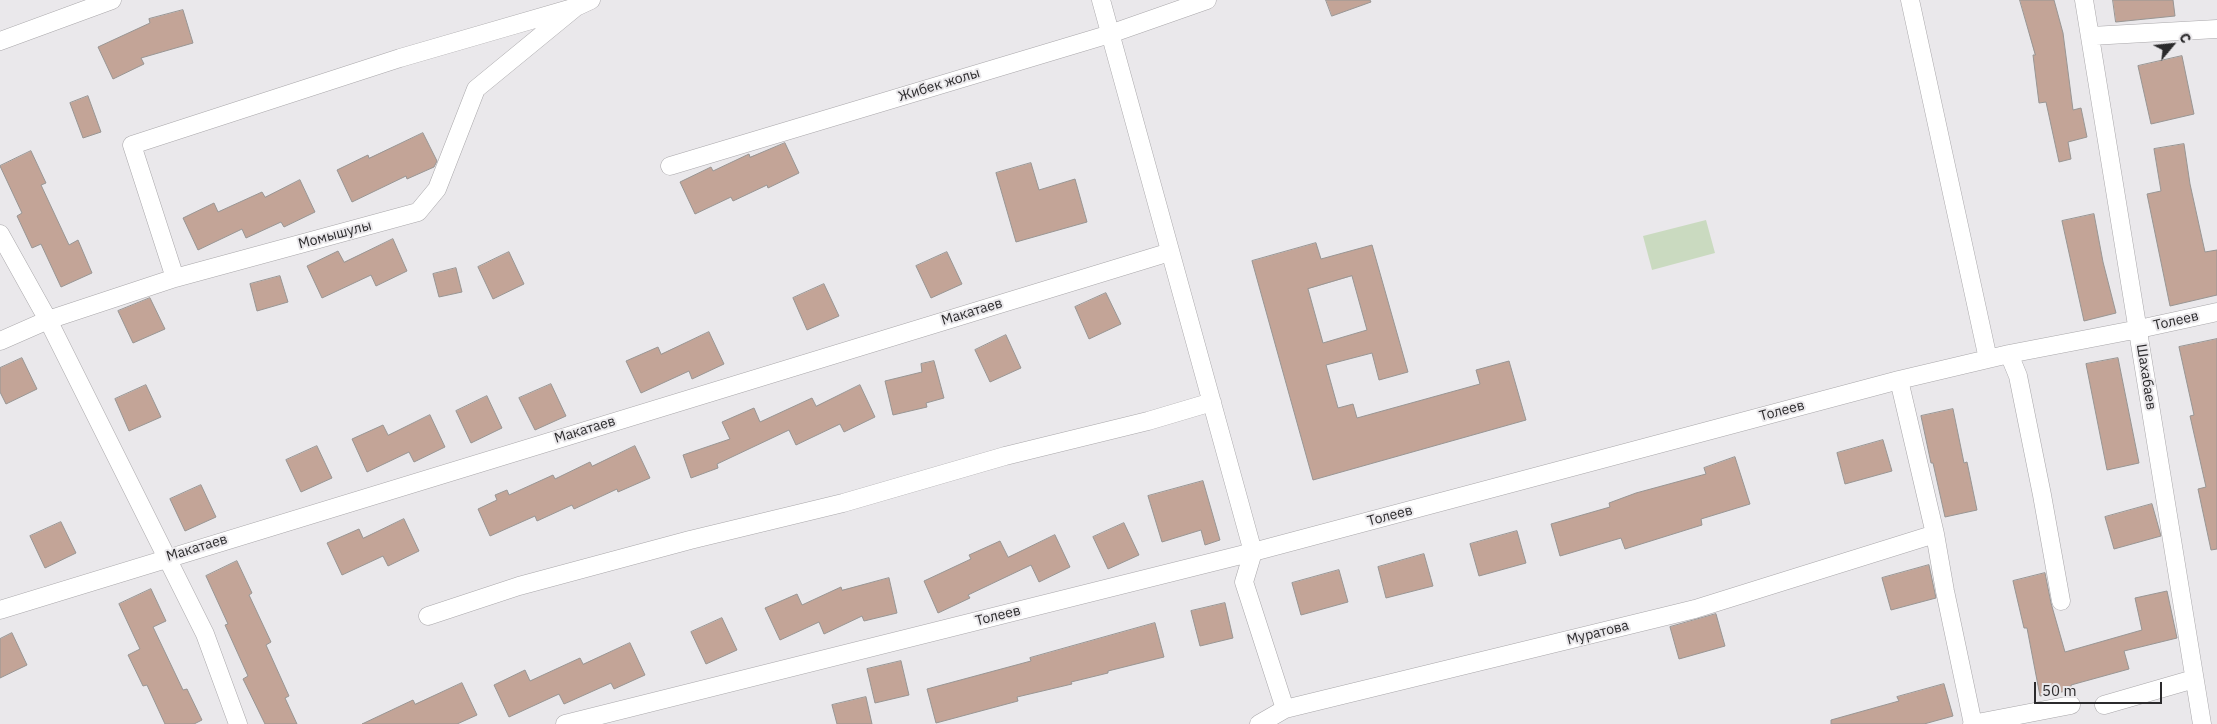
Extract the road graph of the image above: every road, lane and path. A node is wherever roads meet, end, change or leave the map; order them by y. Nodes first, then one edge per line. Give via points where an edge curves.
1 (112, 0) edge
2 (1101, 0) edge
3 (1207, 0) edge
4 (1910, 0) edge
5 (2084, 0) edge
6 (584, 4) edge
7 (2217, 29) edge
8 (1110, 34) junction
9 (2091, 36) junction
10 (0, 41) edge
11 (670, 166) dead end
12 (0, 234) edge
13 (1170, 252) junction
14 (175, 278) junction
15 (2217, 312) edge
16 (48, 320) junction
17 (2139, 329) junction
18 (0, 341) edge
19 (2009, 354) junction
20 (1988, 359) junction
21 (1899, 380) junction
22 (1212, 402) junction
23 (1935, 534) junction
24 (1253, 552) junction
25 (168, 557) junction
26 (2061, 601) dead end
27 (0, 610) edge
28 (428, 616) dead end
29 (2194, 679) junction
30 (2071, 705) dead end
31 (2104, 705) dead end
32 (1284, 709) junction
33 (238, 724) edge
34 (564, 724) edge
35 (1259, 724) edge
36 (1973, 724) edge
37 (2202, 724) edge

1 - 10 street
2 - 8 street
3 - 8 street, Жибек жолы
4 - 20 street
5 - 9 street, Шахабаев
6 - 14 street, Момышулы via 476,89 436,189 418,212
6 - 14 street via 400,58 132,145
7 - 9 street
8 - 11 street, Жибек жолы
8 - 13 street
9 - 17 street, Шахабаев
12 - 16 street
13 - 22 street
13 - 25 street, Макатаев
14 - 16 street, Момышулы
15 - 17 street, Толеев
16 - 18 street, Момышулы
16 - 25 street
17 - 19 street, Толеев
17 - 29 street, Шахабаев
19 - 20 street, Толеев
19 - 26 street via 2018,376
20 - 21 street, Толеев
21 - 23 street
21 - 24 street, Толеев
22 - 24 street
22 - 28 street via 1005,456 843,503 519,586
23 - 32 street, Муратова via 1695,609
23 - 36 street
24 - 32 street via 1244,582
24 - 34 street, Толеев
25 - 27 street, Макатаев
25 - 33 street via 205,634
29 - 31 street
29 - 37 street, Шахабаев
30 - 36 street
32 - 35 street, Муратова

